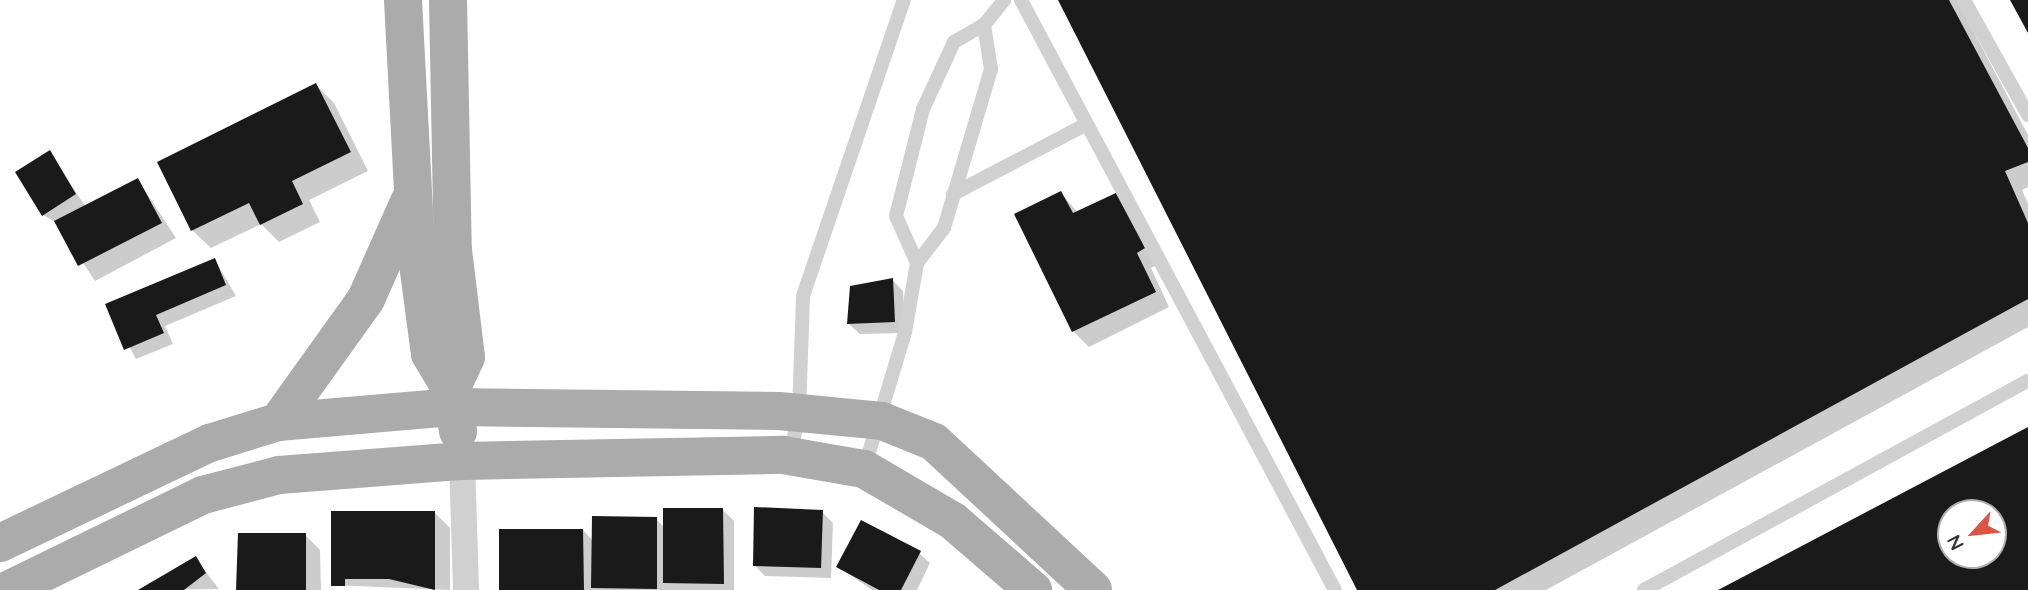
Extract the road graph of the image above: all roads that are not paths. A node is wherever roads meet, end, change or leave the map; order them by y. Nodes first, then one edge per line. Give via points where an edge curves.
1 (403, 0) edge
2 (448, 0) edge
3 (904, 0) edge
4 (1004, 0) edge
5 (1021, 0) edge
6 (1964, 0) edge
7 (984, 26) junction
8 (2028, 115) edge
9 (1087, 124) junction
10 (953, 194) junction
11 (411, 196) junction
12 (917, 262) junction
13 (2028, 381) edge
14 (453, 398) junction
15 (799, 412) junction
16 (882, 421) junction
17 (278, 422) junction
18 (790, 456) junction
19 (462, 461) junction
20 (864, 469) junction
21 (0, 543) edge
22 (8, 590) edge
23 (466, 590) edge
24 (1032, 590) edge
25 (1093, 590) edge
26 (1335, 590) edge
27 (1644, 590) edge

1 - 11 main road
2 - 14 main road via 453,250 466,357
3 - 15 lane via 803,296
4 - 7 lane
5 - 9 lane
6 - 8 lane
7 - 10 lane via 991,68
7 - 12 lane via 954,42 923,108 896,216
9 - 10 lane
9 - 26 lane
10 - 12 lane via 944,228
11 - 14 main road via 430,354
11 - 17 main road via 366,299
12 - 16 lane
13 - 27 lane
14 - 15 main road
14 - 17 main road
14 - 19 main road
15 - 16 main road
15 - 18 lane
16 - 20 lane
16 - 25 main road via 934,442
17 - 21 main road via 210,443
18 - 19 main road
18 - 20 main road
19 - 22 main road via 279,475 203,495
19 - 23 street
20 - 24 main road via 953,521

